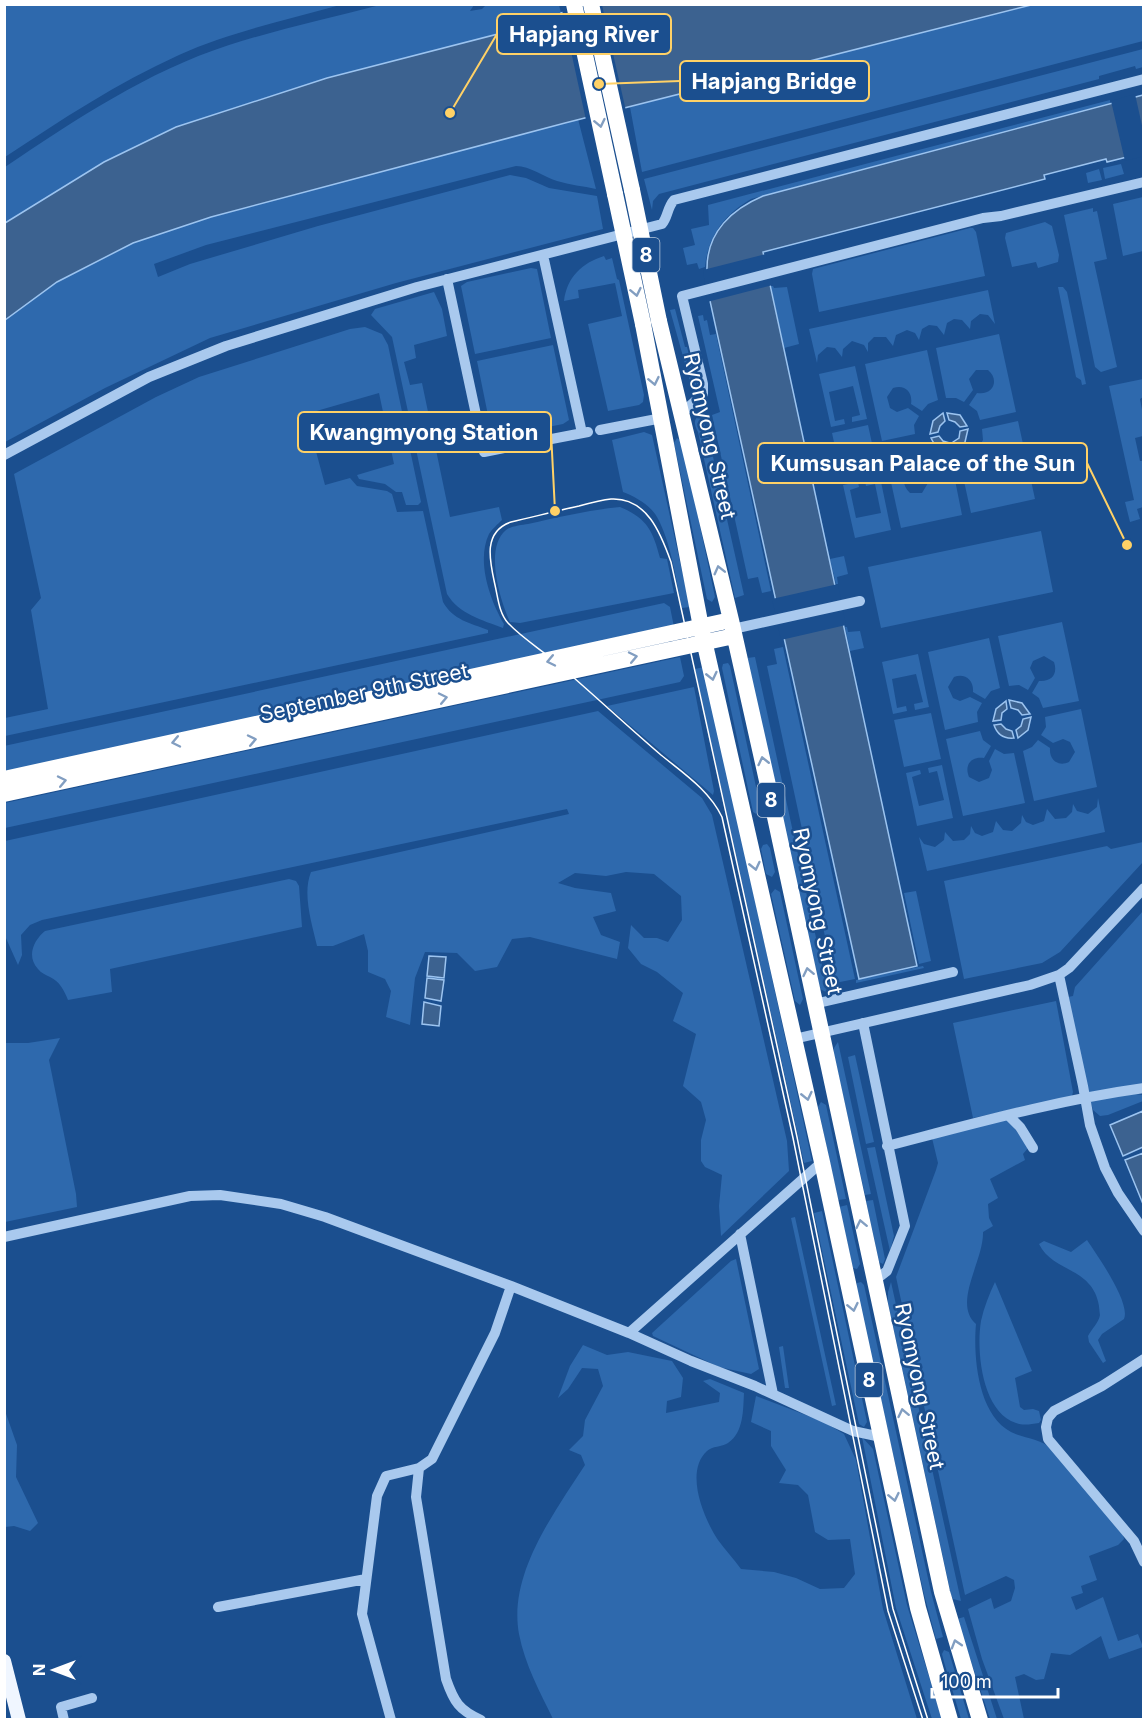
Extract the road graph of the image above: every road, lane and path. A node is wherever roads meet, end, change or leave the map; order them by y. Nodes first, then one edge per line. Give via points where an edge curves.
1 (574, 4) edge
2 (591, 4) edge
3 (1143, 79) edge
4 (1143, 182) edge
5 (543, 255) junction
6 (447, 279) junction
7 (651, 322) junction
8 (681, 414) junction
9 (662, 418) junction
10 (600, 430) dead end
11 (4, 455) edge
12 (860, 601) dead end
13 (732, 628) junction
14 (703, 634) junction
15 (4, 779) edge
16 (4, 794) edge
17 (1143, 888) edge
18 (953, 972) dead end
19 (1059, 975) junction
20 (814, 1004) junction
21 (863, 1023) junction
22 (820, 1032) junction
23 (794, 1039) junction
24 (1143, 1088) edge
25 (1084, 1098) junction
26 (1008, 1115) junction
27 (887, 1146) junction
28 (1033, 1148) dead end
29 (822, 1162) junction
30 (1143, 1231) edge
31 (740, 1234) junction
32 (4, 1237) edge
33 (874, 1281) junction
34 (511, 1286) junction
35 (629, 1333) junction
36 (1143, 1359) edge
37 (773, 1394) junction
38 (881, 1437) junction
39 (419, 1468) junction
40 (1143, 1562) edge
41 (366, 1579) junction
42 (218, 1607) dead end
43 (4, 1661) edge
44 (92, 1698) dead end
45 (19, 1719) edge
46 (64, 1719) edge
47 (391, 1719) edge
48 (482, 1719) edge
49 (950, 1719) edge
50 (980, 1719) edge

1 -> 7 highway, Ryomyong Street / 8, bridge via 609,170
2 - 7 highway, Ryomyong Street / 8, bridge via 632,190
3 - 5 street via 674,200 662,224
4 - 8 street via 983,218 682,296 703,394
5 - 6 street
5 - 6 street via 585,433 484,452
6 - 11 street via 226,346 149,377
7 - 8 highway, Ryomyong Street / 8
7 -> 9 highway, Ryomyong Street / 8
13 -> 8 highway, Ryomyong Street / 8
9 - 10 street
9 - 14 highway, Ryomyong Street / 8
12 - 13 street
13 - 14 highway, September 9th Street
20 -> 13 highway, Ryomyong Street / 8
14 -> 15 highway, September 9th Street
16 -> 14 highway, September 9th Street
14 -> 23 highway, Ryomyong Street / 8
17 - 19 street
18 - 20 street
19 - 21 street
19 - 25 street
20 - 22 highway, Ryomyong Street / 8
21 - 22 street
21 - 27 street
22 - 23 street
33 -> 22 highway, Ryomyong Street / 8
23 -> 29 highway, Ryomyong Street / 8
24 - 25 street
25 - 26 street
25 - 30 street via 1105,1168
26 - 27 street
26 - 28 street
27 - 33 street via 905,1226 887,1271
29 - 31 street
29 -> 38 highway, Ryomyong Street / 8
31 - 35 street
31 - 37 street
32 - 34 street via 190,1196 238,1197 325,1217
50 -> 33 highway, Ryomyong Street / 8 via 942,1592
34 - 35 street
34 - 39 street via 495,1333 432,1459
35 - 37 street
36 - 40 street via 1054,1411 1046,1426 1048,1438 1134,1541
37 - 38 street via 854,1431
38 -> 49 highway, Ryomyong Street / 8 via 918,1608
39 - 41 street via 386,1476 377,1496
39 - 48 street via 416,1497 446,1679 456,1703
41 - 42 street
41 - 47 street via 362,1614
43 - 45 main road
44 - 46 street via 61,1707

